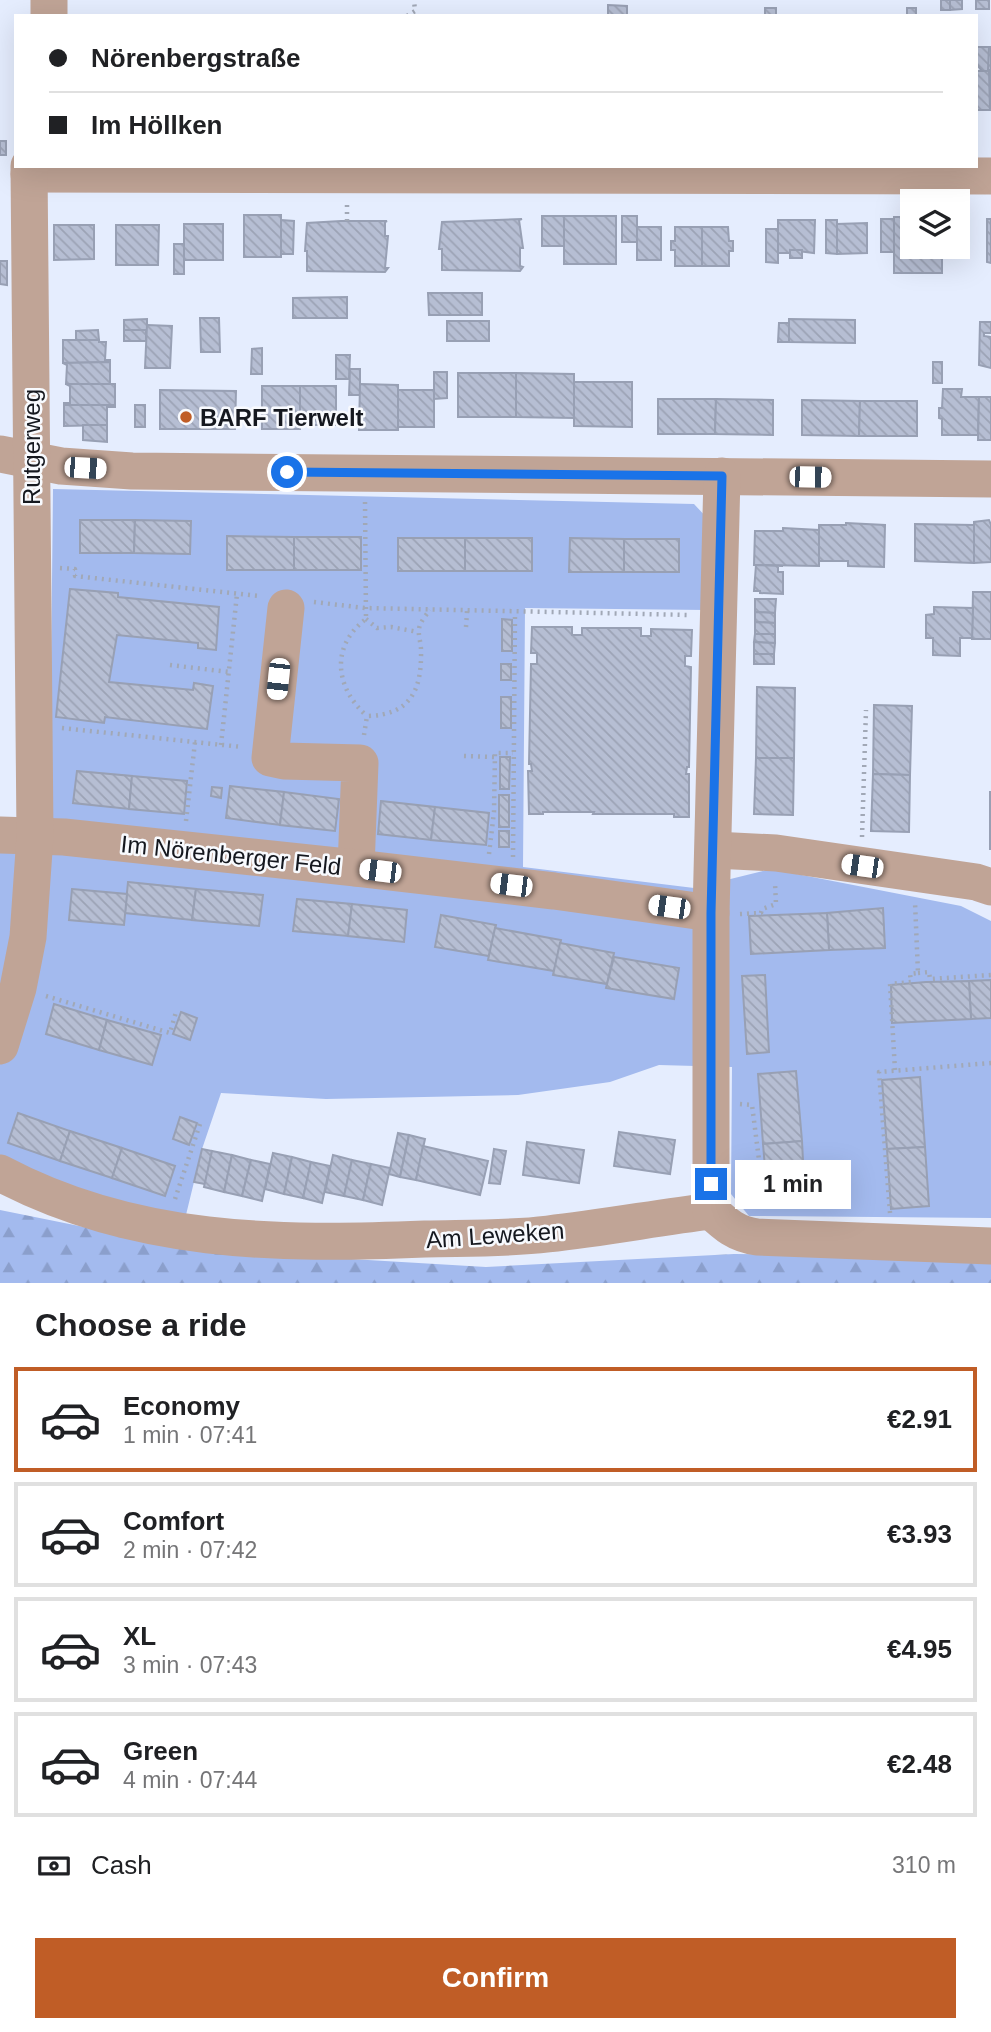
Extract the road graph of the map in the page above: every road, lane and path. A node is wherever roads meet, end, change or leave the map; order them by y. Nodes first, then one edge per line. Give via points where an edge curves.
1 (29, 170) edge
2 (991, 176) edge
3 (15, 456) edge
4 (365, 473) junction
5 (722, 476) junction
6 (991, 479) edge
7 (32, 567) junction
8 (237, 594) junction
9 (287, 602) junction
10 (365, 608) junction
11 (430, 610) junction
12 (467, 611) junction
13 (515, 612) junction
14 (719, 616) junction
15 (366, 619) junction
16 (466, 627) dead end
17 (418, 632) junction
18 (170, 665) dead end
19 (229, 672) junction
20 (866, 710) dead end
21 (367, 716) junction
22 (34, 727) junction
23 (195, 742) junction
24 (364, 744) dead end
25 (221, 745) junction
26 (270, 750) junction
27 (513, 753) junction
28 (464, 756) dead end
29 (495, 757) junction
30 (18, 836) edge
31 (714, 850) junction
32 (183, 851) junction
33 (776, 853) junction
34 (862, 866) junction
35 (356, 868) junction
36 (914, 873) junction
37 (498, 884) junction
38 (991, 887) edge
39 (711, 913) junction
40 (918, 973) junction
41 (991, 975) edge
42 (18, 988) junction
43 (176, 1012) dead end
44 (0, 1046) edge
45 (991, 1063) edge
46 (895, 1070) junction
47 (712, 1102) junction
48 (201, 1124) dead end
49 (0, 1173) edge
50 (774, 1207) dead end
51 (711, 1211) junction
52 (165, 1230) junction
53 (892, 1244) junction
54 (991, 1246) edge

1 - 2 street
1 - 3 street, Rutgerweg
3 - 4 street via 61,466 132,471
3 - 7 street, Rutgerweg
4 - 5 street
4 - 10 path
5 - 6 street
5 - 14 street
7 - 8 path via 75,569 75,576
7 - 22 street, Rutgerweg
8 - 9 path
8 - 19 path
9 - 10 path
9 - 26 street
10 - 11 path
10 - 15 path
11 - 12 path
11 - 17 path
12 - 13 path
12 - 16 path
13 - 14 path
13 - 27 path
14 - 31 street
15 - 17 path via 377,628
15 - 21 path via 352,632 340,672
17 - 21 path via 421,661 409,700 399,711
18 - 19 path
19 - 25 path
20 - 34 path
21 - 24 path
22 - 23 path
22 - 30 street, Rutgerweg
23 - 25 path
23 - 32 path
25 - 26 path
26 - 35 street via 270,758 284,761 360,763
27 - 29 path via 495,753
27 - 37 path
28 - 29 path
29 - 37 path
30 - 32 street, Im Nörenberger Feld
30 - 42 street, Rutgerweg via 28,937
31 - 33 street
31 - 39 street
32 - 35 street, Im Nörenberger Feld
33 - 34 street
33 - 39 path via 776,904 761,913
34 - 36 street
35 - 37 street, Im Nörenberger Feld
36 - 38 street
36 - 40 path
37 - 39 street, Im Nörenberger Feld
39 - 47 street
40 - 41 path via 929,972 930,979
40 - 46 path via 910,974 911,982 890,984
42 - 43 path via 170,1033
42 - 44 street, Rutgerweg
45 - 46 path
46 - 53 path via 879,1072
47 - 50 path via 752,1105 765,1207
47 - 51 street
48 - 52 path
49 - 52 street, Am Leweken via 75,1206
51 - 52 street, Am Leweken via 545,1234 380,1241 246,1240
51 - 53 street via 742,1235
53 - 54 street

